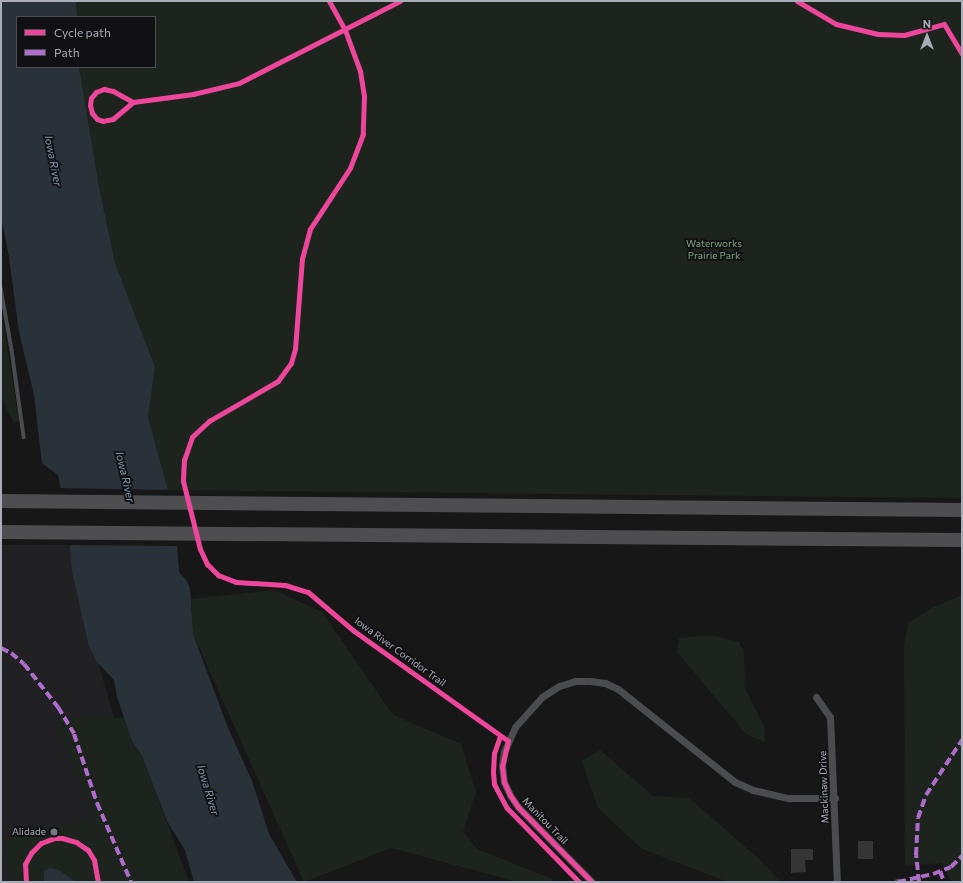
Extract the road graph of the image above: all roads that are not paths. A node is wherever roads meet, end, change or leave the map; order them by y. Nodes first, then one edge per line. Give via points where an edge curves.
1 (1, 288) edge
2 (24, 437) dead end
3 (1, 501) edge
4 (962, 510) edge
5 (1, 532) edge
6 (962, 540) edge
7 (816, 696) dead end
8 (834, 798) junction
9 (592, 882) edge
10 (837, 882) edge

1 - 2 lane
3 - 4 highway
5 - 6 highway
7 - 8 street, Mackinaw Drive via 830,717
8 - 9 street, Manitou Trail via 789,798 753,790 735,782 618,689 605,683 590,681 575,681 559,686 542,696 515,727 504,752 504,782 518,807
8 - 10 street, Mackinaw Drive

